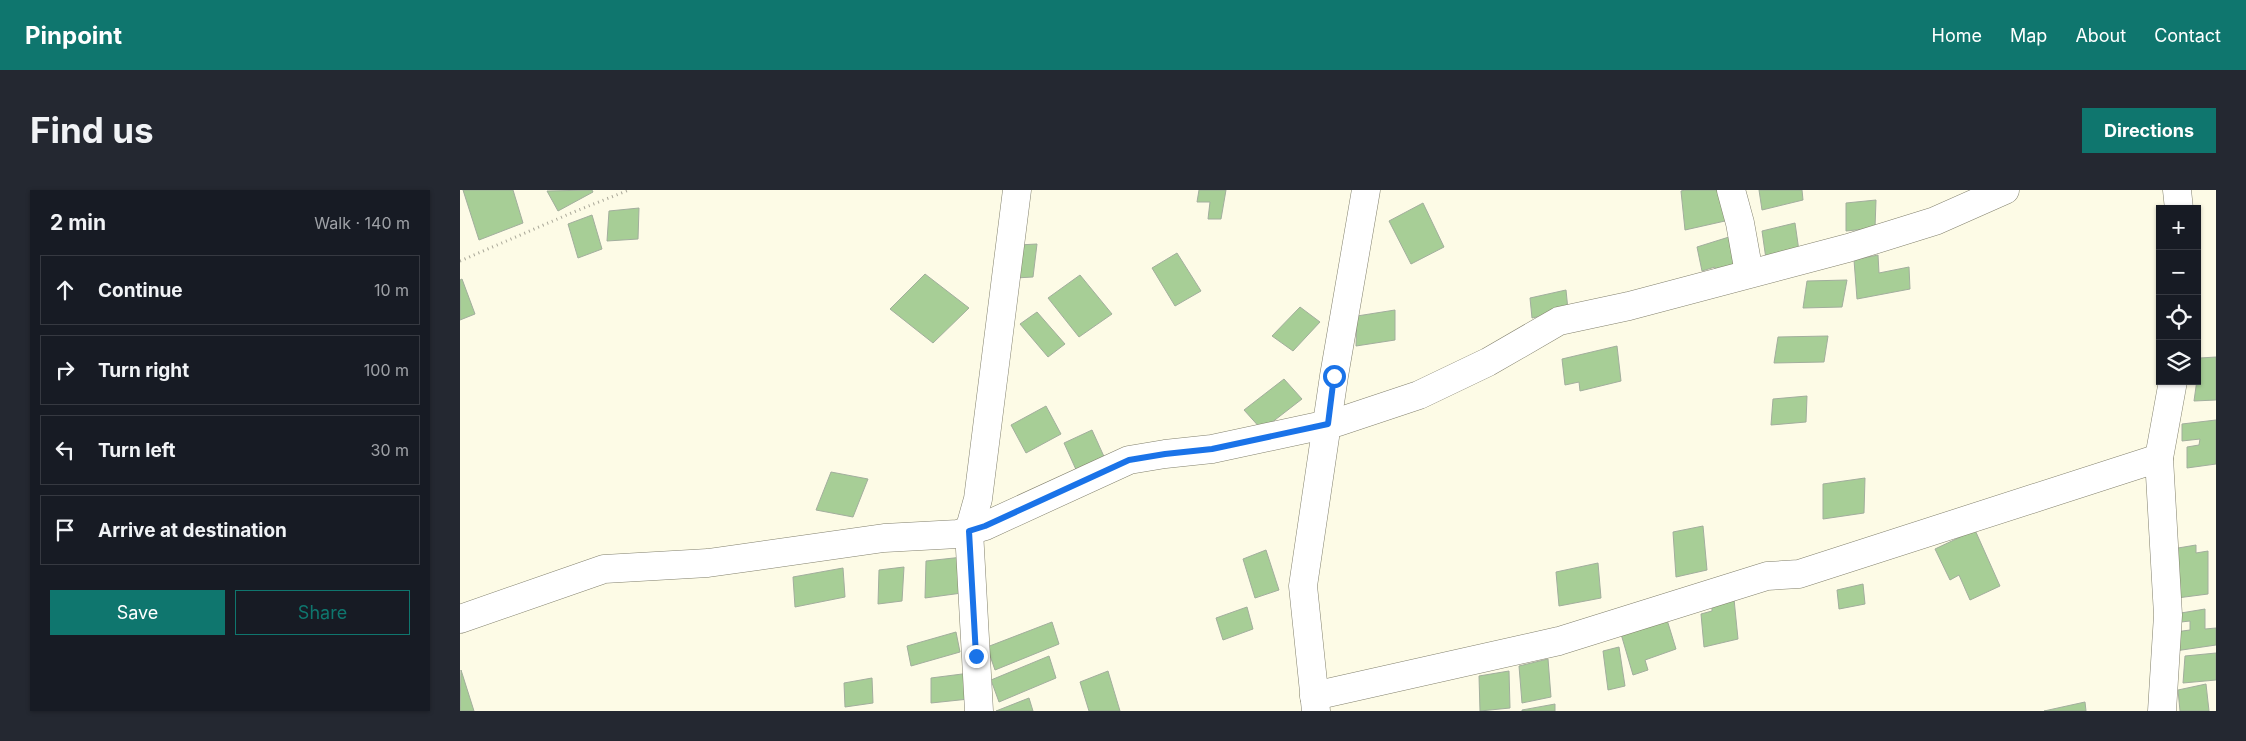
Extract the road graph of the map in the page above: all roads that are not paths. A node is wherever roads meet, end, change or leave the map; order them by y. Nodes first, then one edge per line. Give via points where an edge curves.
1 (1017, 190) edge
2 (1366, 190) edge
3 (1731, 190) edge
4 (2005, 190) edge
5 (2177, 190) edge
6 (2179, 205) edge
7 (1749, 273) junction
8 (2172, 385) edge
9 (1328, 424) junction
10 (2159, 458) junction
11 (969, 531) junction
12 (460, 619) edge
13 (1315, 704) edge
14 (979, 711) edge
15 (2162, 711) edge

1 - 11 street via 978,499
2 - 9 street
3 - 7 street
4 - 7 street via 1935,221 1848,248
5 - 6 street
7 - 9 street via 1630,306 1559,321 1488,362 1419,394
8 - 10 street
9 - 11 street via 1212,449 1129,460
9 - 13 street via 1303,586
10 - 13 street via 1799,574 1767,576 1559,641
10 - 15 street via 2168,615
11 - 12 street via 884,538 708,563 604,570
11 - 14 street

